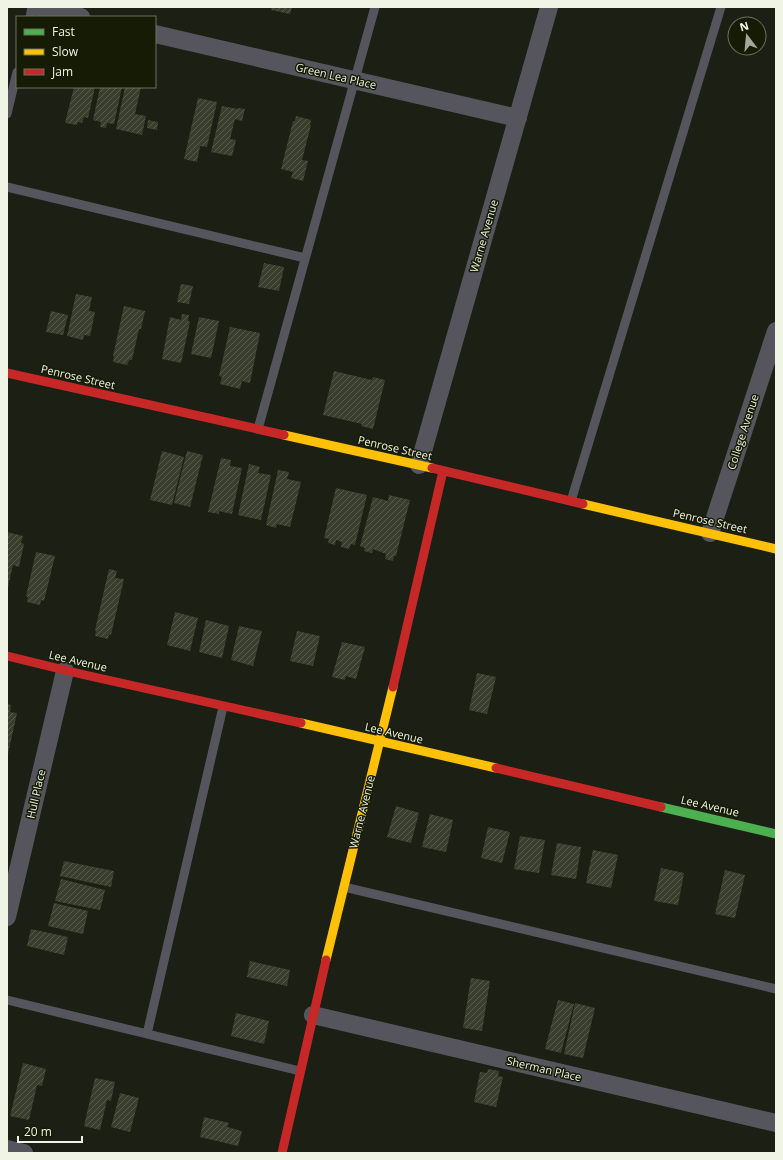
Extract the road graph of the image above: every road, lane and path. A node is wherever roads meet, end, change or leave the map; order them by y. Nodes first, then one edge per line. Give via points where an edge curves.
1 (38, 7) edge
2 (376, 7) edge
3 (549, 7) edge
4 (721, 7) edge
5 (77, 16) edge
6 (156, 34) edge
7 (16, 76) edge
8 (355, 81) junction
9 (7, 114) edge
10 (518, 118) junction
11 (7, 187) edge
12 (305, 258) junction
13 (776, 331) edge
14 (7, 373) edge
15 (258, 429) junction
16 (419, 465) junction
17 (443, 471) junction
18 (571, 501) junction
19 (710, 533) junction
20 (776, 549) edge
21 (7, 656) edge
22 (64, 670) junction
23 (223, 707) junction
24 (379, 742) junction
25 (776, 834) edge
26 (344, 887) junction
27 (7, 917) edge
28 (776, 989) edge
29 (7, 1000) edge
30 (313, 1015) junction
31 (147, 1034) junction
32 (300, 1071) junction
33 (776, 1123) edge
34 (7, 1149) edge
35 (24, 1153) edge
36 (282, 1153) edge

1 - 5 street
2 - 8 lane
3 - 10 street, Warne Avenue
4 - 18 lane
6 - 8 street, Green Lea Place
7 - 9 lane
8 - 10 street, Green Lea Place
8 - 12 lane
10 - 16 street, Warne Avenue
11 - 12 lane
12 - 15 lane
13 - 19 street, College Avenue
14 - 15 street, Penrose Street
15 - 16 street, Penrose Street
16 - 17 street, Penrose Street
17 - 18 street, Penrose Street
17 - 24 street, Warne Avenue
18 - 19 street, Penrose Street
19 - 20 street, Penrose Street
21 - 22 street, Lee Avenue
22 - 23 street, Lee Avenue
22 - 27 street, Hull Place
23 - 24 street, Lee Avenue
23 - 31 lane
24 - 25 street, Lee Avenue
24 - 26 street, Warne Avenue
26 - 28 lane
26 - 30 street, Warne Avenue
29 - 31 lane
30 - 32 street, Warne Avenue
30 - 33 street, Sherman Place
31 - 32 lane
32 - 36 street, Warne Avenue
34 - 35 street

